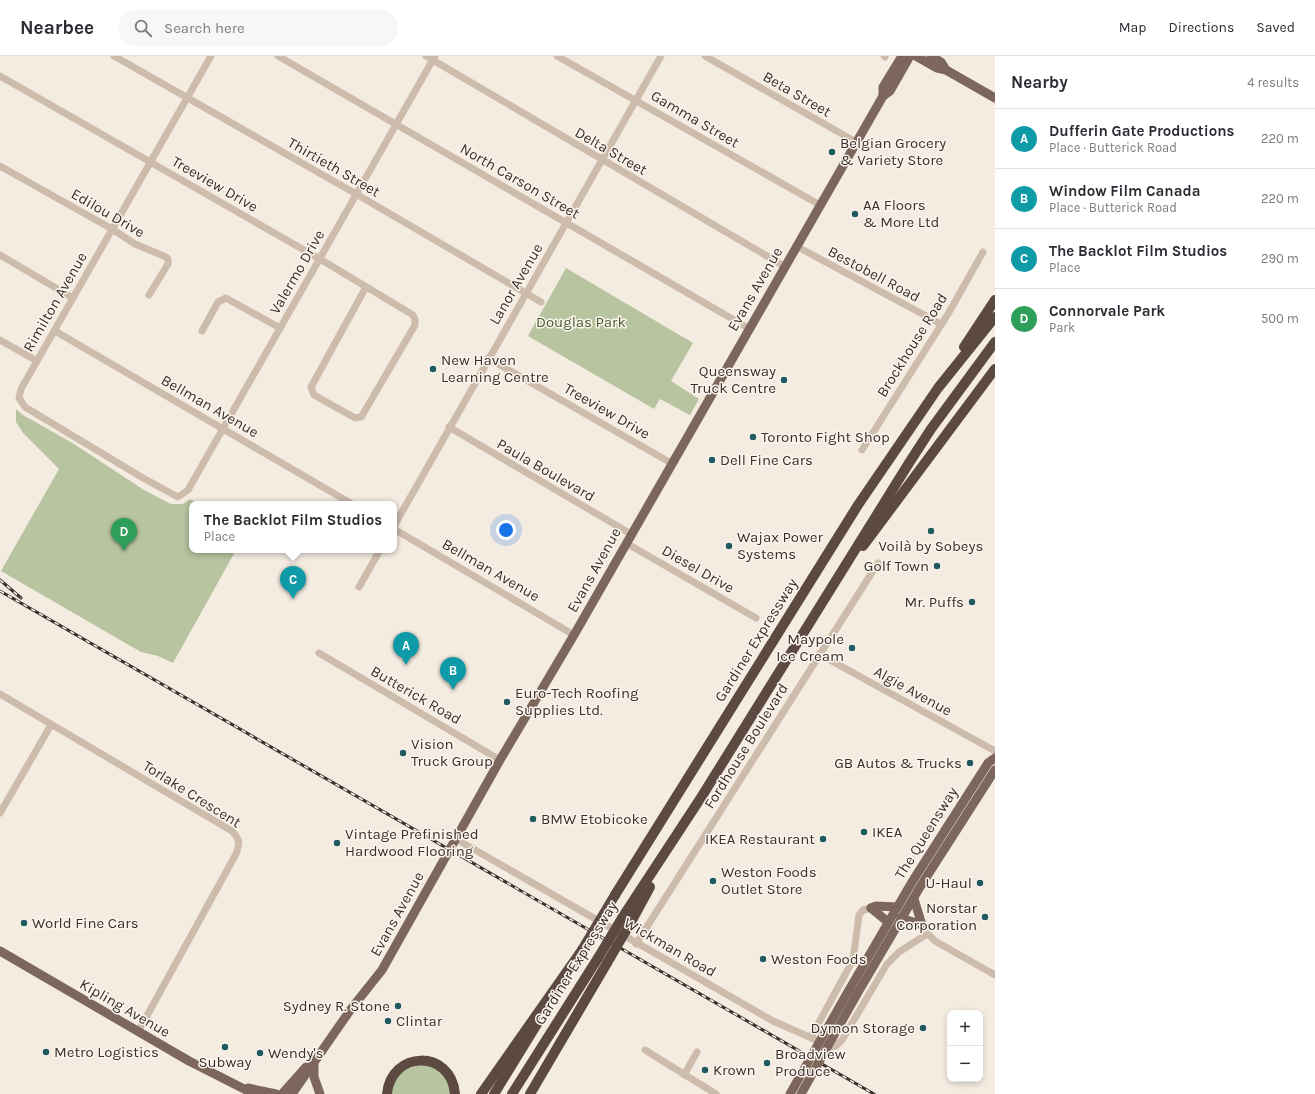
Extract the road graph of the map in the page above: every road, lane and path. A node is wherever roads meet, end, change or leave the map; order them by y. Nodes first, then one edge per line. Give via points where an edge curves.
1 (114, 56) edge
2 (211, 56) edge
3 (278, 56) edge
4 (557, 56) edge
5 (661, 56) edge
6 (706, 56) edge
7 (902, 56) edge
8 (910, 56) edge
9 (916, 56) edge
10 (931, 56) edge
11 (431, 57) edge
12 (946, 70) junction
13 (0, 76) edge
14 (883, 96) junction
15 (186, 98) junction
16 (995, 98) edge
17 (636, 100) junction
18 (397, 124) junction
19 (856, 142) junction
20 (602, 160) junction
21 (149, 162) junction
22 (0, 166) edge
23 (356, 194) junction
24 (820, 205) junction
25 (566, 223) junction
26 (112, 229) junction
27 (796, 246) junction
28 (983, 252) dead end
29 (0, 255) edge
30 (319, 259) junction
31 (784, 266) junction
32 (366, 287) junction
33 (525, 293) junction
34 (149, 295) dead end
35 (73, 298) junction
36 (995, 300) edge
37 (541, 302) dead end
38 (995, 317) edge
39 (941, 324) junction
40 (280, 328) junction
41 (748, 328) junction
42 (55, 331) junction
43 (202, 331) dead end
44 (0, 340) edge
45 (995, 342) edge
46 (488, 358) junction
47 (37, 361) junction
48 (995, 369) edge
49 (938, 388) junction
50 (449, 427) junction
51 (223, 428) junction
52 (862, 450) dead end
53 (671, 463) junction
54 (178, 497) joint
55 (347, 501) edge
56 (397, 522) edge
57 (397, 530) edge
58 (631, 534) junction
59 (626, 543) junction
60 (378, 553) edge
61 (878, 563) dead end
62 (847, 564) junction
63 (359, 587) dead end
64 (756, 618) dead end
65 (574, 635) junction
66 (319, 653) dead end
67 (819, 654) junction
68 (0, 694) edge
69 (51, 725) junction
70 (995, 751) edge
71 (995, 758) edge
72 (500, 760) junction
73 (995, 770) edge
74 (0, 813) edge
75 (456, 840) junction
76 (914, 898) junction
77 (897, 907) junction
78 (871, 908) junction
79 (901, 918) junction
80 (888, 922) junction
81 (922, 925) junction
82 (927, 934) junction
83 (636, 944) junction
84 (582, 950) junction
85 (0, 951) edge
86 (602, 960) junction
87 (995, 975) edge
88 (853, 992) junction
89 (138, 1032) junction
90 (811, 1037) junction
91 (564, 1038) junction
92 (645, 1050) dead end
93 (321, 1052) junction
94 (697, 1052) dead end
95 (314, 1065) junction
96 (684, 1075) junction
97 (237, 1085) junction
98 (254, 1094) edge
99 (276, 1094) edge
100 (282, 1094) edge
101 (292, 1094) edge
102 (320, 1094) edge
103 (387, 1094) edge
104 (455, 1094) edge
105 (481, 1094) edge
106 (494, 1094) edge
107 (512, 1094) edge
108 (530, 1094) edge
109 (537, 1094) edge
110 (716, 1094) edge
111 (790, 1094) edge
112 (801, 1094) edge

1 - 15 street, Thirtieth Street
2 - 15 street, Rimilton Avenue
3 - 18 street, North Carson Street
4 - 17 street, Gamma Street
5 - 17 street, Lanor Avenue
6 - 19 street, Beta Street
7 - 14 main road, Evans Avenue via 883,88
8 - 14 main road, Evans Avenue via 890,92
9 - 12 main road
10 - 12 main road via 941,62
11 - 18 street, Valermo Drive
11 - 20 street, Delta Street
12 - 16 main road
13 - 21 street, Treeview Drive
14 - 19 main road, Evans Avenue
15 - 21 street, Rimilton Avenue
15 - 23 street, Thirtieth Street
17 - 20 street, Lanor Avenue
17 - 24 street, Gamma Street
18 - 23 street, Valermo Drive
18 - 25 street, North Carson Street
19 - 24 main road, Evans Avenue
20 - 25 street, Lanor Avenue
20 - 31 street, Delta Street
21 - 26 street, Rimilton Avenue
21 - 30 street, Treeview Drive
22 - 26 street, Edilou Drive
23 - 30 street, Valermo Drive
23 - 33 street, Thirtieth Street
24 - 27 main road, Evans Avenue
25 - 33 street, Lanor Avenue
25 - 41 street, North Carson Street
26 - 34 street, Edilou Drive via 135,244 168,259 168,264
26 - 35 street, Rimilton Avenue
27 - 31 main road, Evans Avenue
27 - 39 street, Bestobell Road
28 - 39 street, Brockhouse Road
29 - 35 street
30 - 32 street, Treeview Drive
30 - 40 street, Valermo Drive
31 - 41 main road, Evans Avenue
32 - 32 street, Treeview Drive via 311,387 314,395 355,418 363,414 415,325 415,317 411,313
33 - 37 street, Thirtieth Street
33 - 46 street, Lanor Avenue
35 - 42 street, Rimilton Avenue
36 - 49 highway
38 - 49 highway, Gardiner Expressway
39 - 52 street, Brockhouse Road
40 - 43 street via 226,298 218,302
40 - 51 street, Valermo Drive
41 - 53 main road, Evans Avenue
42 - 47 street, Rimilton Avenue
42 - 51 street, Bellman Avenue
44 - 47 street
45 - 62 highway, Gardiner Expressway via 931,429 857,544
46 - 50 street, Lanor Avenue
46 - 53 street, Treeview Drive
47 - 54 street, Rimilton Avenue via 21,389 19,398 22,405
48 - 62 highway
49 - 84 highway, Gardiner Expressway, bridge via 858,506
50 - 56 street, Lanor Avenue
50 - 58 street, Paula Boulevard
51 - 54 street, Valermo Drive via 188,490
51 - 55 street, Bellman Avenue
53 - 58 main road, Evans Avenue
57 - 65 street, Bellman Avenue
58 - 59 main road, Evans Avenue
59 - 64 street, Diesel Drive
59 - 65 main road, Evans Avenue
60 - 63 street
61 - 67 street, Fordhouse Boulevard
62 - 86 highway, Gardiner Expressway, bridge via 668,849
65 - 72 main road, Evans Avenue
66 - 72 street, Butterick Road
67 - 70 street, Algie Avenue
67 - 83 street, Fordhouse Boulevard
68 - 69 street
69 - 74 street
69 - 89 street, Torlake Crescent via 232,831 239,838 236,854
71 - 77 main road, The Queensway via 988,763
72 - 75 main road, Evans Avenue
73 - 76 main road, The Queensway
75 - 83 street, Wickman Road
75 - 93 main road, Evans Avenue via 382,970
76 - 79 main road, The Queensway
76 - 81 main road
77 - 78 main road
77 - 80 main road, The Queensway
78 - 80 main road
78 - 90 street via 863,910 859,915 853,960
79 - 81 main road
79 - 88 main road, The Queensway
80 - 88 main road, The Queensway
81 - 82 street
82 - 87 street
82 - 90 street, Wickman Road via 899,952 887,964 839,1044 832,1047
83 - 90 street, Wickman Road via 773,1021
84 - 105 highway, Gardiner Expressway
84 - 106 highway, Gardiner Expressway
85 - 89 main road, Kipling Avenue
86 - 91 highway, Gardiner Expressway
86 - 107 highway, Gardiner Expressway
88 - 111 main road, The Queensway, bridge
88 - 112 main road, The Queensway, bridge
89 - 97 main road, Kipling Avenue
91 - 108 highway, Gardiner Expressway
91 - 109 highway
92 - 96 street
93 - 95 main road, Evans Avenue
93 - 100 main road, Evans Avenue
94 - 96 street
95 - 101 main road, Evans Avenue
95 - 102 main road via 314,1077
96 - 110 street
97 - 98 main road, Kipling Avenue
97 - 99 main road, Kipling Avenue
103 - 104 highway via 388,1084 397,1070 404,1065 420,1061 431,1062 444,1069 454,1084

